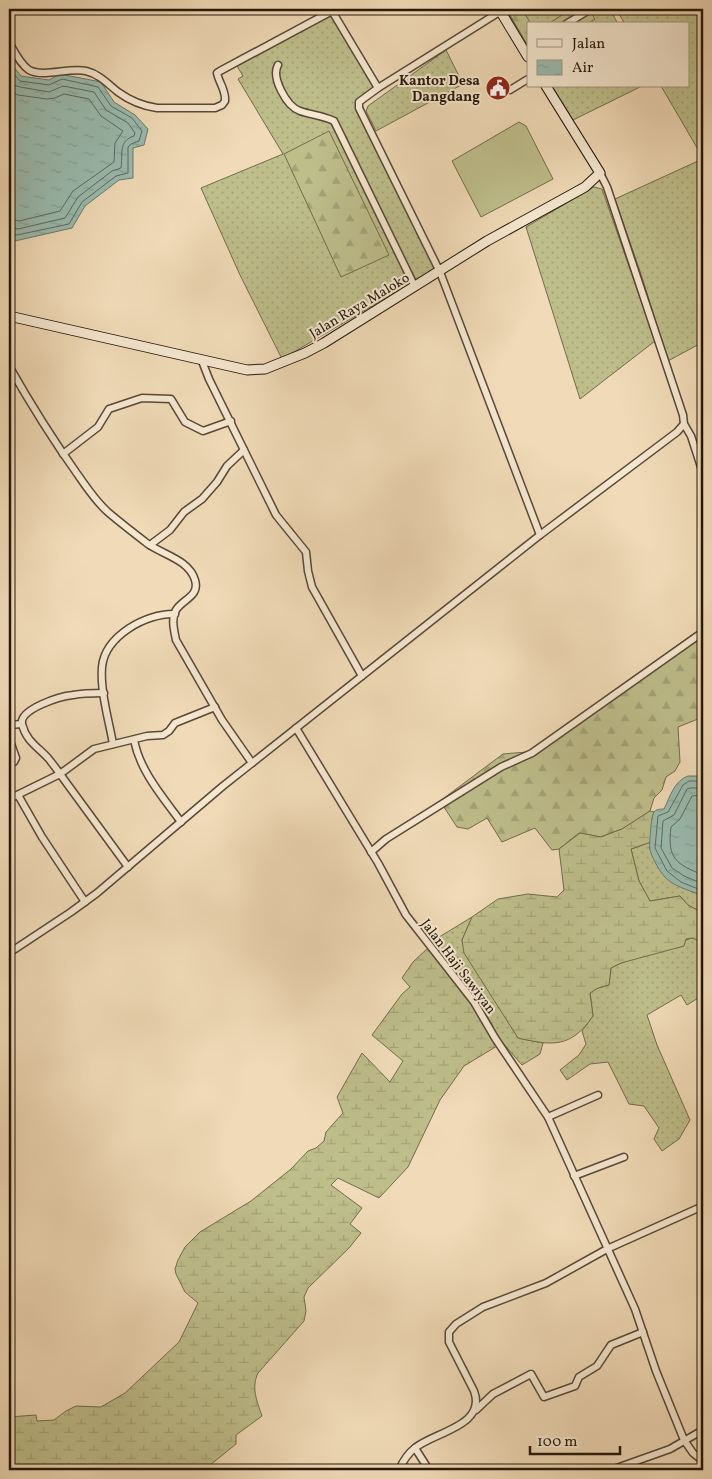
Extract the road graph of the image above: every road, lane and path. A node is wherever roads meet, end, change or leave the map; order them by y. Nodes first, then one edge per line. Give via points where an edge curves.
1 (591, 9) edge
2 (500, 10) edge
3 (569, 22) edge
4 (9, 42) edge
5 (527, 55) edge
6 (278, 65) dead end
7 (527, 80) edge
8 (378, 88) junction
9 (547, 88) edge
10 (510, 90) dead end
11 (600, 173) junction
12 (440, 272) junction
13 (415, 287) junction
14 (9, 316) edge
15 (202, 361) junction
16 (9, 366) edge
17 (231, 421) junction
18 (684, 424) junction
19 (244, 450) junction
20 (63, 454) junction
21 (703, 473) edge
22 (540, 535) junction
23 (150, 545) junction
24 (174, 614) junction
25 (703, 632) edge
26 (362, 676) junction
27 (104, 693) junction
28 (215, 707) junction
29 (22, 724) junction
30 (9, 726) edge
31 (296, 728) junction
32 (9, 738) edge
33 (134, 740) junction
34 (113, 744) junction
35 (9, 763) edge
36 (252, 763) junction
37 (60, 774) junction
38 (18, 795) junction
39 (9, 799) edge
40 (181, 822) junction
41 (371, 852) junction
42 (128, 867) junction
43 (85, 902) junction
44 (9, 953) edge
45 (598, 1095) dead end
46 (548, 1117) junction
47 (624, 1157) dead end
48 (574, 1176) junction
49 (703, 1206) edge
50 (607, 1250) junction
51 (642, 1332) junction
52 (474, 1412) junction
53 (703, 1430) edge
54 (684, 1440) junction
55 (415, 1448) junction
56 (703, 1461) edge
57 (619, 1469) edge
58 (399, 1470) edge
59 (429, 1470) edge
60 (611, 1470) edge

1 - 3 street
2 - 5 street
2 - 8 street
4 - 8 street via 24,66 33,72 87,71 124,96 148,107 215,108 225,101 217,73 332,11
6 - 13 street via 276,80 295,108 334,121
7 - 10 street
8 - 12 street via 359,102 358,108
9 - 11 street
11 - 12 street, Jalan Raya Maloko via 585,186
11 - 18 street
12 - 13 street, Jalan Raya Maloko
12 - 22 street
13 - 15 street, Jalan Raya Maloko via 324,343 265,369 246,370
14 - 15 street, Jalan Raya Maloko
15 - 17 street
16 - 20 street
17 - 19 street
17 - 20 street via 203,431 185,422 172,399 142,398 109,409 98,427
18 - 21 street
18 - 22 street
19 - 23 street via 202,499
19 - 26 street via 276,515 306,552 312,587
20 - 23 street via 103,508
22 - 26 street
23 - 24 street via 184,564 196,581 194,593
24 - 27 street via 154,617 121,634 104,658
24 - 28 street via 176,640
25 - 41 street via 532,752 501,767 386,839
26 - 31 street
27 - 29 street via 59,697 30,710
27 - 34 street
28 - 33 street via 174,723 163,735
28 - 36 street
29 - 30 street
29 - 37 street via 35,746
31 - 36 street
31 - 41 street, Jalan Haji Sawiyan
32 - 35 street via 16,756
33 - 34 street
33 - 40 street via 144,768
34 - 37 street via 88,752
36 - 40 street
37 - 38 street
37 - 42 street
38 - 39 street
38 - 43 street
40 - 42 street
41 - 46 street, Jalan Haji Sawiyan via 406,915 474,1002
42 - 43 street
43 - 44 street
45 - 46 street
46 - 48 street, Jalan Haji Sawiyan
47 - 48 street
48 - 50 street, Jalan Haji Sawiyan
49 - 50 street
50 - 51 street, Jalan Haji Sawiyan via 635,1309
50 - 52 street via 546,1283 483,1307 452,1328 449,1342 477,1399
51 - 52 street via 611,1345 597,1366 579,1377 574,1386 544,1398 531,1374 493,1394
51 - 54 street, Jalan Haji Sawiyan
52 - 55 street via 462,1424
53 - 54 street
54 - 56 street, Jalan Haji Sawiyan
54 - 57 street via 670,1449
55 - 58 street
55 - 59 street
57 - 60 street

